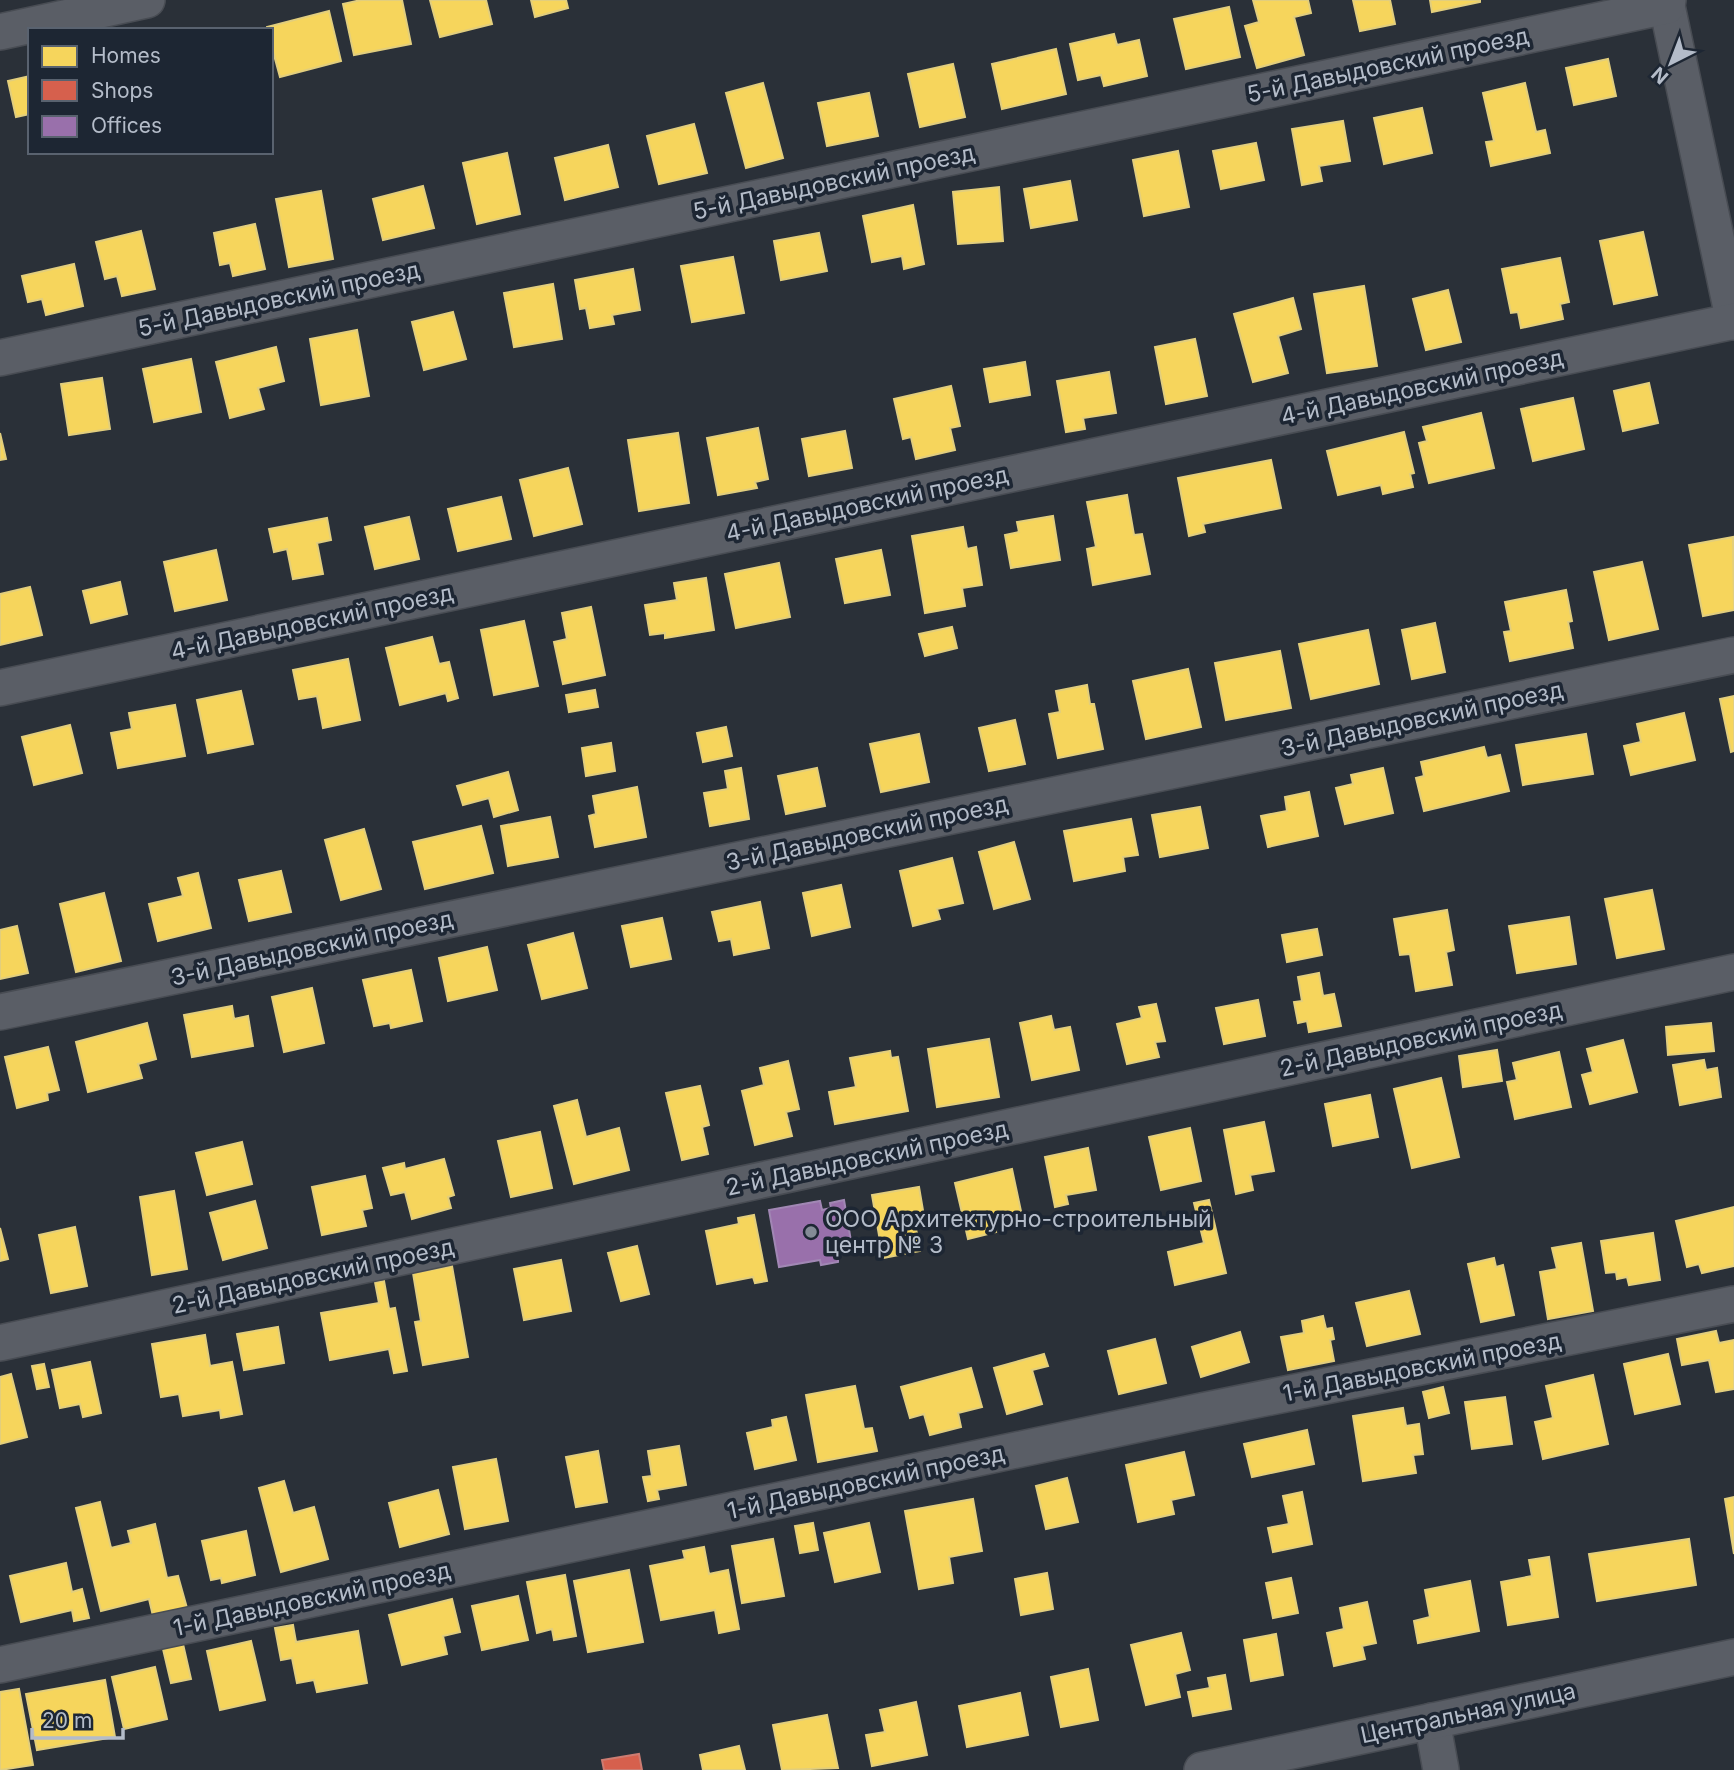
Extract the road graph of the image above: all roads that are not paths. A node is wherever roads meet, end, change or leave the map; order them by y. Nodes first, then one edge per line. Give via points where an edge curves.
1 (147, 0) edge
2 (1667, 3) edge
3 (0, 32) edge
4 (1734, 321) edge
5 (0, 358) edge
6 (1734, 655) edge
7 (0, 688) edge
8 (1734, 972) edge
9 (0, 1012) edge
10 (1734, 1304) edge
11 (0, 1343) edge
12 (1734, 1657) edge
13 (0, 1665) edge
14 (1432, 1721) junction
15 (1261, 1764) edge
16 (1202, 1770) edge
17 (1441, 1770) edge

1 - 3 street
2 - 4 street
2 - 5 street, 5-й Давыдовский проезд
4 - 7 street, 4-й Давыдовский проезд
6 - 9 street, 3-й Давыдовский проезд
8 - 11 street, 2-й Давыдовский проезд
10 - 13 street, 1-й Давыдовский проезд via 1201,1411
12 - 14 street, Центральная улица
14 - 15 street, Центральная улица
14 - 17 street
15 - 16 street, Центральная улица

